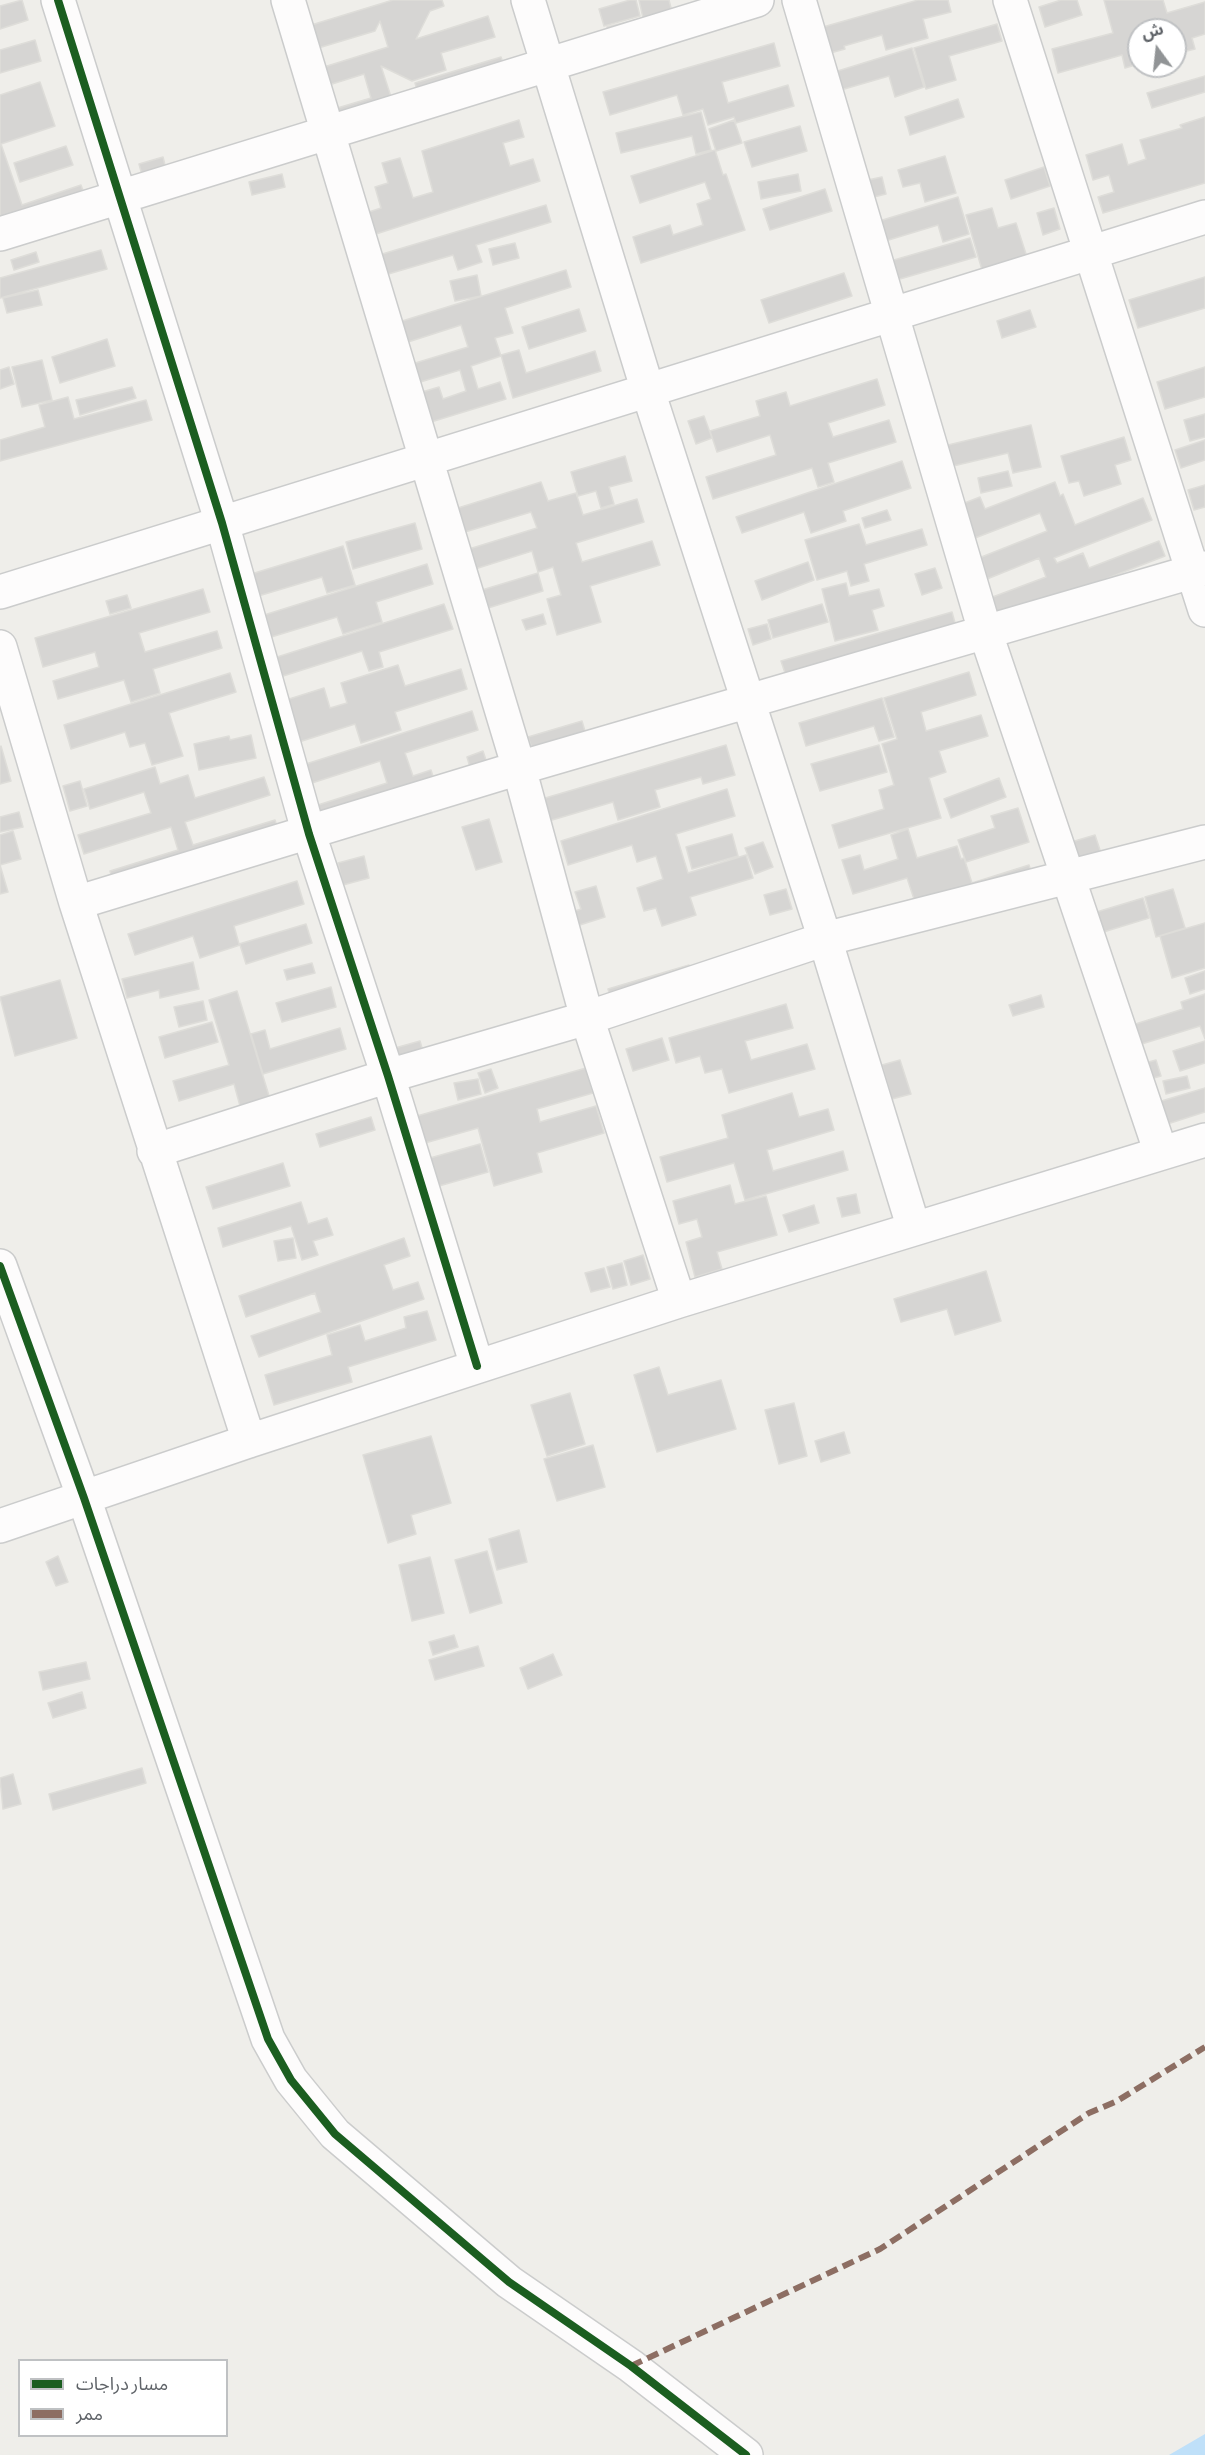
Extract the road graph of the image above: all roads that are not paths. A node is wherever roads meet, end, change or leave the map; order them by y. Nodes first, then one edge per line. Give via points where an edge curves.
1 (58, 0) edge
2 (288, 0) edge
3 (528, 0) edge
4 (757, 0) edge
5 (800, 0) edge
6 (1010, 0) edge
7 (547, 66) junction
8 (330, 133) junction
9 (119, 198) junction
10 (1205, 216) edge
11 (0, 234) edge
12 (1092, 250) junction
13 (892, 316) junction
14 (648, 391) junction
15 (427, 459) junction
16 (222, 523) junction
17 (1199, 570) edge
18 (0, 592) edge
19 (1205, 610) edge
20 (985, 631) junction
21 (0, 647) edge
22 (747, 703) junction
23 (519, 768) junction
24 (309, 834) junction
25 (1205, 842) edge
26 (1070, 877) junction
27 (76, 903) junction
28 (825, 939) junction
29 (587, 1018) junction
30 (388, 1076) junction
31 (1205, 1140) edge
32 (154, 1151) junction
33 (1161, 1153) junction
34 (914, 1229) junction
35 (0, 1266) edge
36 (679, 1301) junction
37 (477, 1366) junction
38 (249, 1441) junction
39 (84, 1498) junction
40 (0, 1526) edge
41 (746, 2455) edge

1 - 9 street
2 - 8 street
3 - 7 street
4 - 7 street
5 - 13 street
6 - 12 street
7 - 8 street
7 - 14 street
8 - 9 street
8 - 15 street
9 - 11 street
9 - 16 street
10 - 12 street
12 - 13 street
12 - 17 street
13 - 14 street
13 - 20 street
14 - 15 street
14 - 22 street
15 - 16 street
15 - 23 street
16 - 18 street
16 - 24 street
17 - 19 street
17 - 20 street
20 - 22 street
20 - 26 street
21 - 27 street
22 - 23 street
22 - 28 street
23 - 24 street
23 - 29 street
24 - 27 street
24 - 30 street
25 - 26 street
26 - 28 street
26 - 33 street
27 - 32 street
28 - 29 street
28 - 34 street
29 - 30 street
29 - 36 street
30 - 32 street
30 - 37 street
31 - 33 street
32 - 38 street
33 - 34 street
34 - 36 street
35 - 39 street
36 - 37 street
37 - 38 street
38 - 39 street
39 - 40 street
39 - 41 street via 268,2039 291,2080 336,2134 509,2282 631,2366

